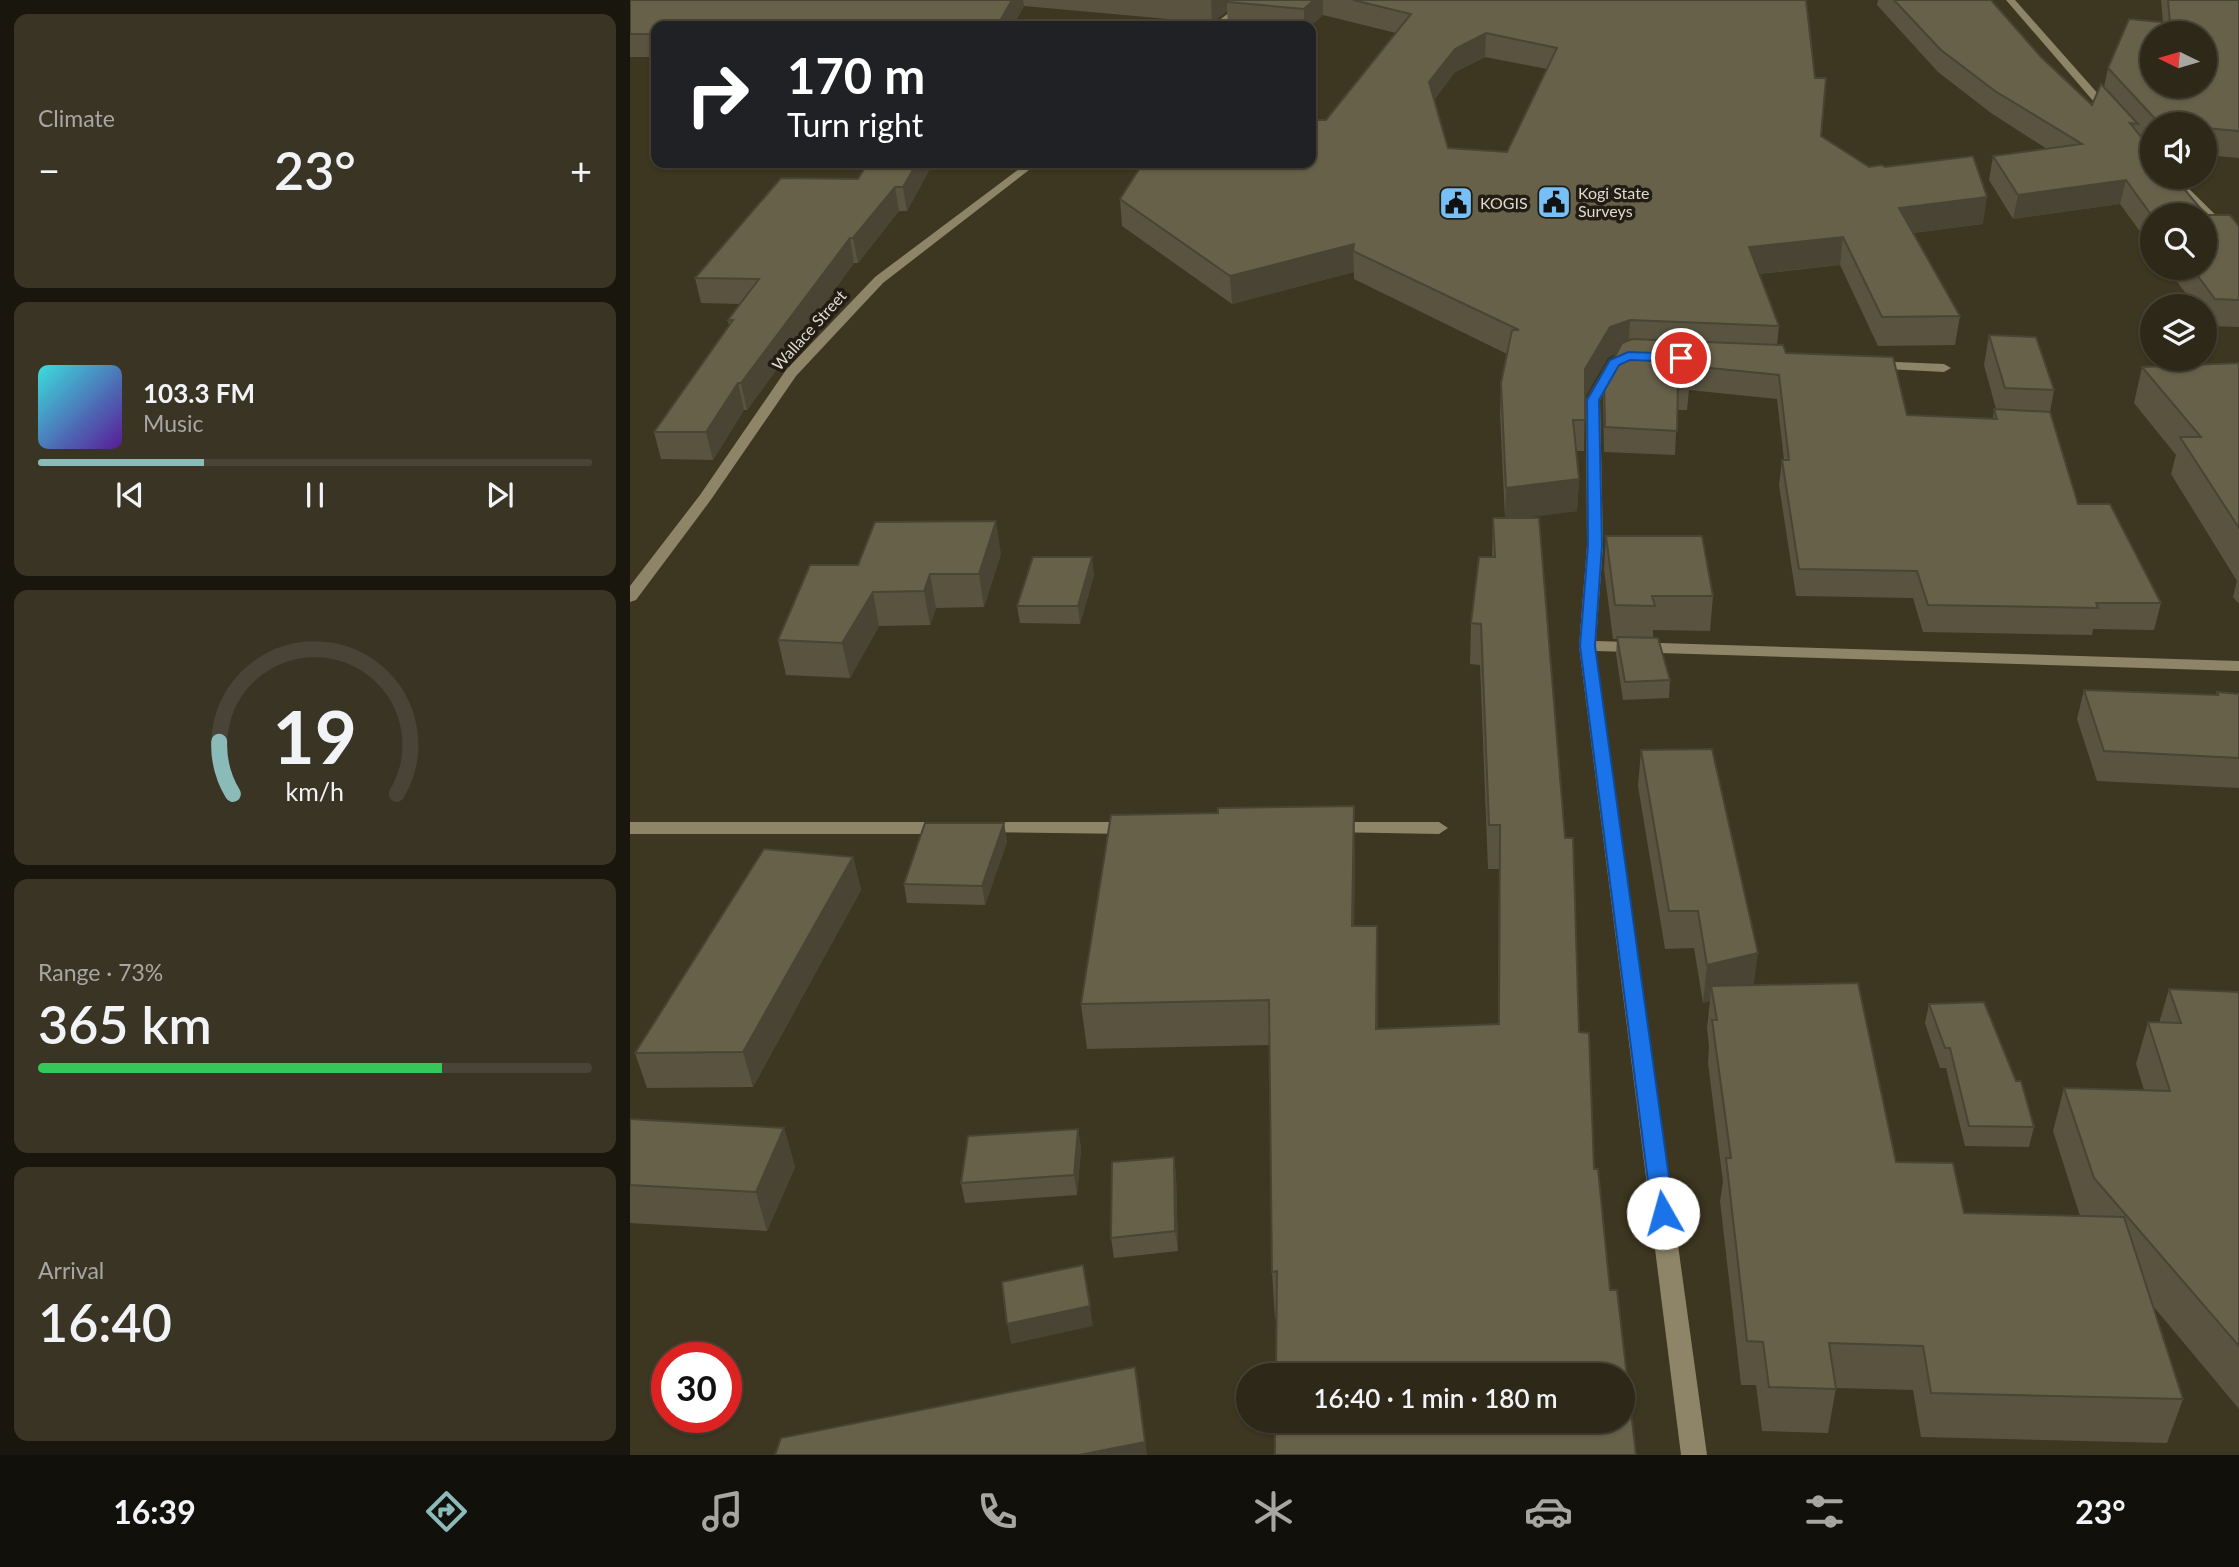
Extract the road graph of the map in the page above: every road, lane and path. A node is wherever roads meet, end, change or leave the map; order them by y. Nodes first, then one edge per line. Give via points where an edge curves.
1 (1251, 0) edge
2 (2010, 0) edge
3 (1223, 21) edge
4 (2119, 122) edge
5 (1026, 168) edge
6 (2183, 189) edge
7 (2239, 245) edge
8 (1628, 356) edge
9 (1848, 365) edge
10 (1944, 368) dead end
11 (630, 597) edge
12 (1587, 646) junction
13 (2239, 666) edge
14 (630, 828) edge
15 (1146, 828) edge
16 (1313, 828) edge
17 (1439, 828) dead end
18 (1694, 1455) edge

1 - 3 street
2 - 4 street
5 - 11 street, Wallace Street via 879,280 791,373
6 - 7 street
8 - 12 street via 1614,362 1593,400 1595,545
9 - 10 street
12 - 13 street
12 - 18 street
14 - 15 street
16 - 17 street

